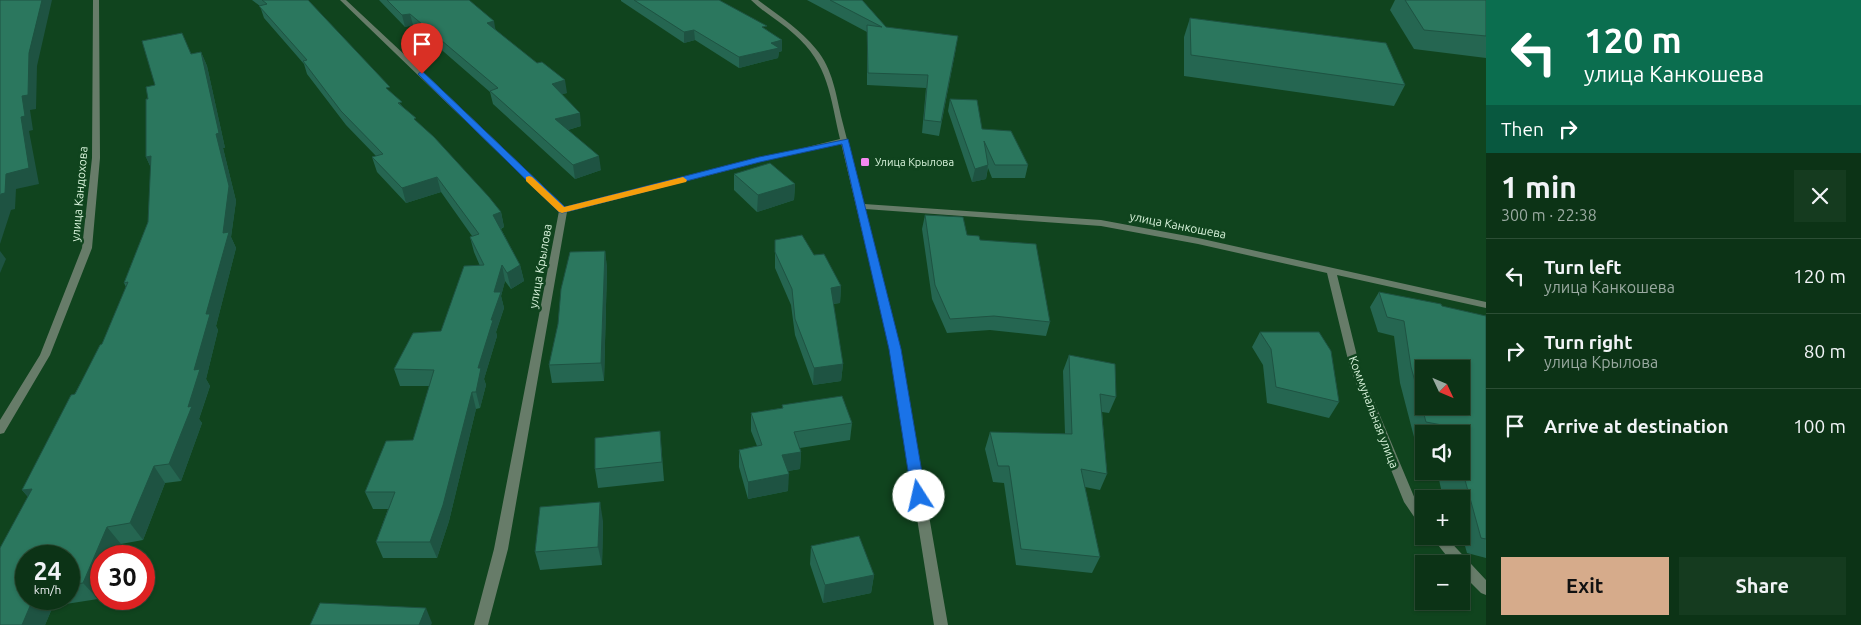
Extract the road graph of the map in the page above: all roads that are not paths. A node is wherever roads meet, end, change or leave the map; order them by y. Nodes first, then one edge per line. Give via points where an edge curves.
1 (96, 0) edge
2 (342, 0) edge
3 (754, 0) edge
4 (845, 140) junction
5 (859, 206) junction
6 (562, 210) junction
7 (1330, 270) junction
8 (1486, 305) edge
9 (0, 430) edge
10 (1415, 508) edge
11 (1444, 545) edge
12 (1453, 555) edge
13 (1470, 573) edge
14 (1486, 589) edge
15 (481, 625) edge
16 (941, 625) edge

1 - 9 street, улица Кандохова via 96,158 87,248 45,355
2 - 6 street, улица Крылова
3 - 4 street via 814,47 822,58
4 - 5 street
4 - 6 street
5 - 7 street, улица Канкошева via 1101,223
5 - 16 street via 895,349
6 - 15 street, улица Крылова via 501,549
7 - 8 street, улица Канкошева
7 - 10 street, Коммунальная улица via 1355,368
11 - 12 street
13 - 14 street

